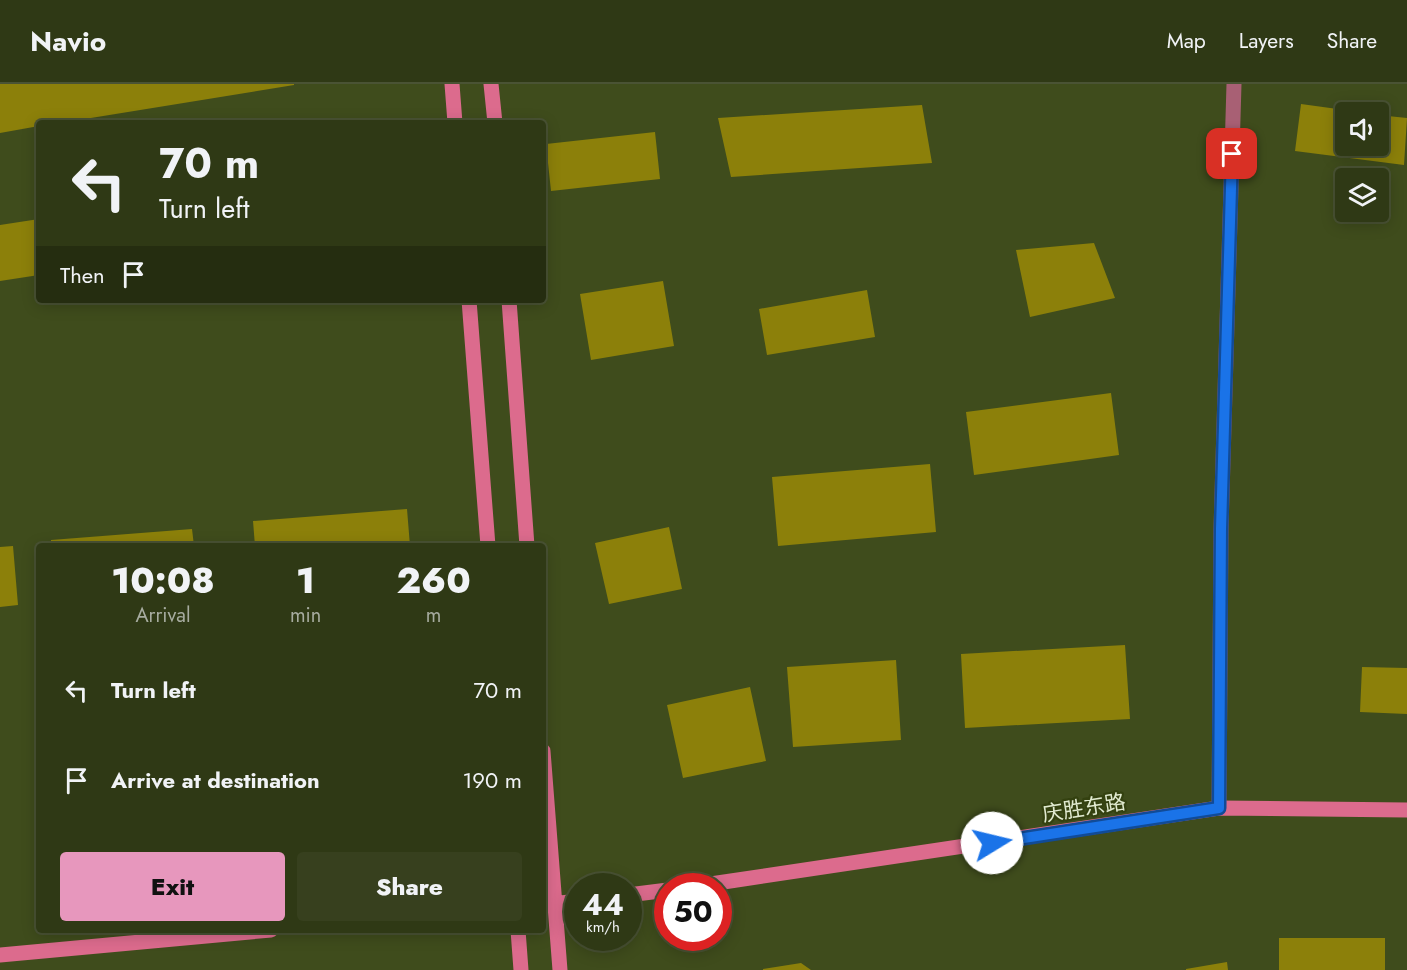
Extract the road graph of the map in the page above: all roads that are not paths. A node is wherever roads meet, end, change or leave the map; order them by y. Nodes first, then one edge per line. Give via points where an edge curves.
1 (452, 84) edge
2 (491, 84) edge
3 (1234, 84) edge
4 (455, 120) edge
5 (495, 120) edge
6 (469, 303) edge
7 (509, 303) edge
8 (488, 543) edge
9 (528, 543) edge
10 (1219, 808) junction
11 (1407, 810) edge
12 (546, 828) edge
13 (732, 881) edge
14 (564, 903) edge
15 (549, 905) edge
16 (239, 933) edge
17 (518, 933) edge
18 (0, 955) edge
19 (521, 970) edge
20 (560, 970) edge

1 - 4 main road
2 - 5 main road
3 - 10 street via 1221,529
6 - 8 main road
7 - 9 main road
10 - 11 main road, 庆胜东路
10 - 13 main road, 庆胜东路
12 - 15 main road
14 - 15 main road
15 - 20 main road
16 - 18 main road
17 - 19 main road

